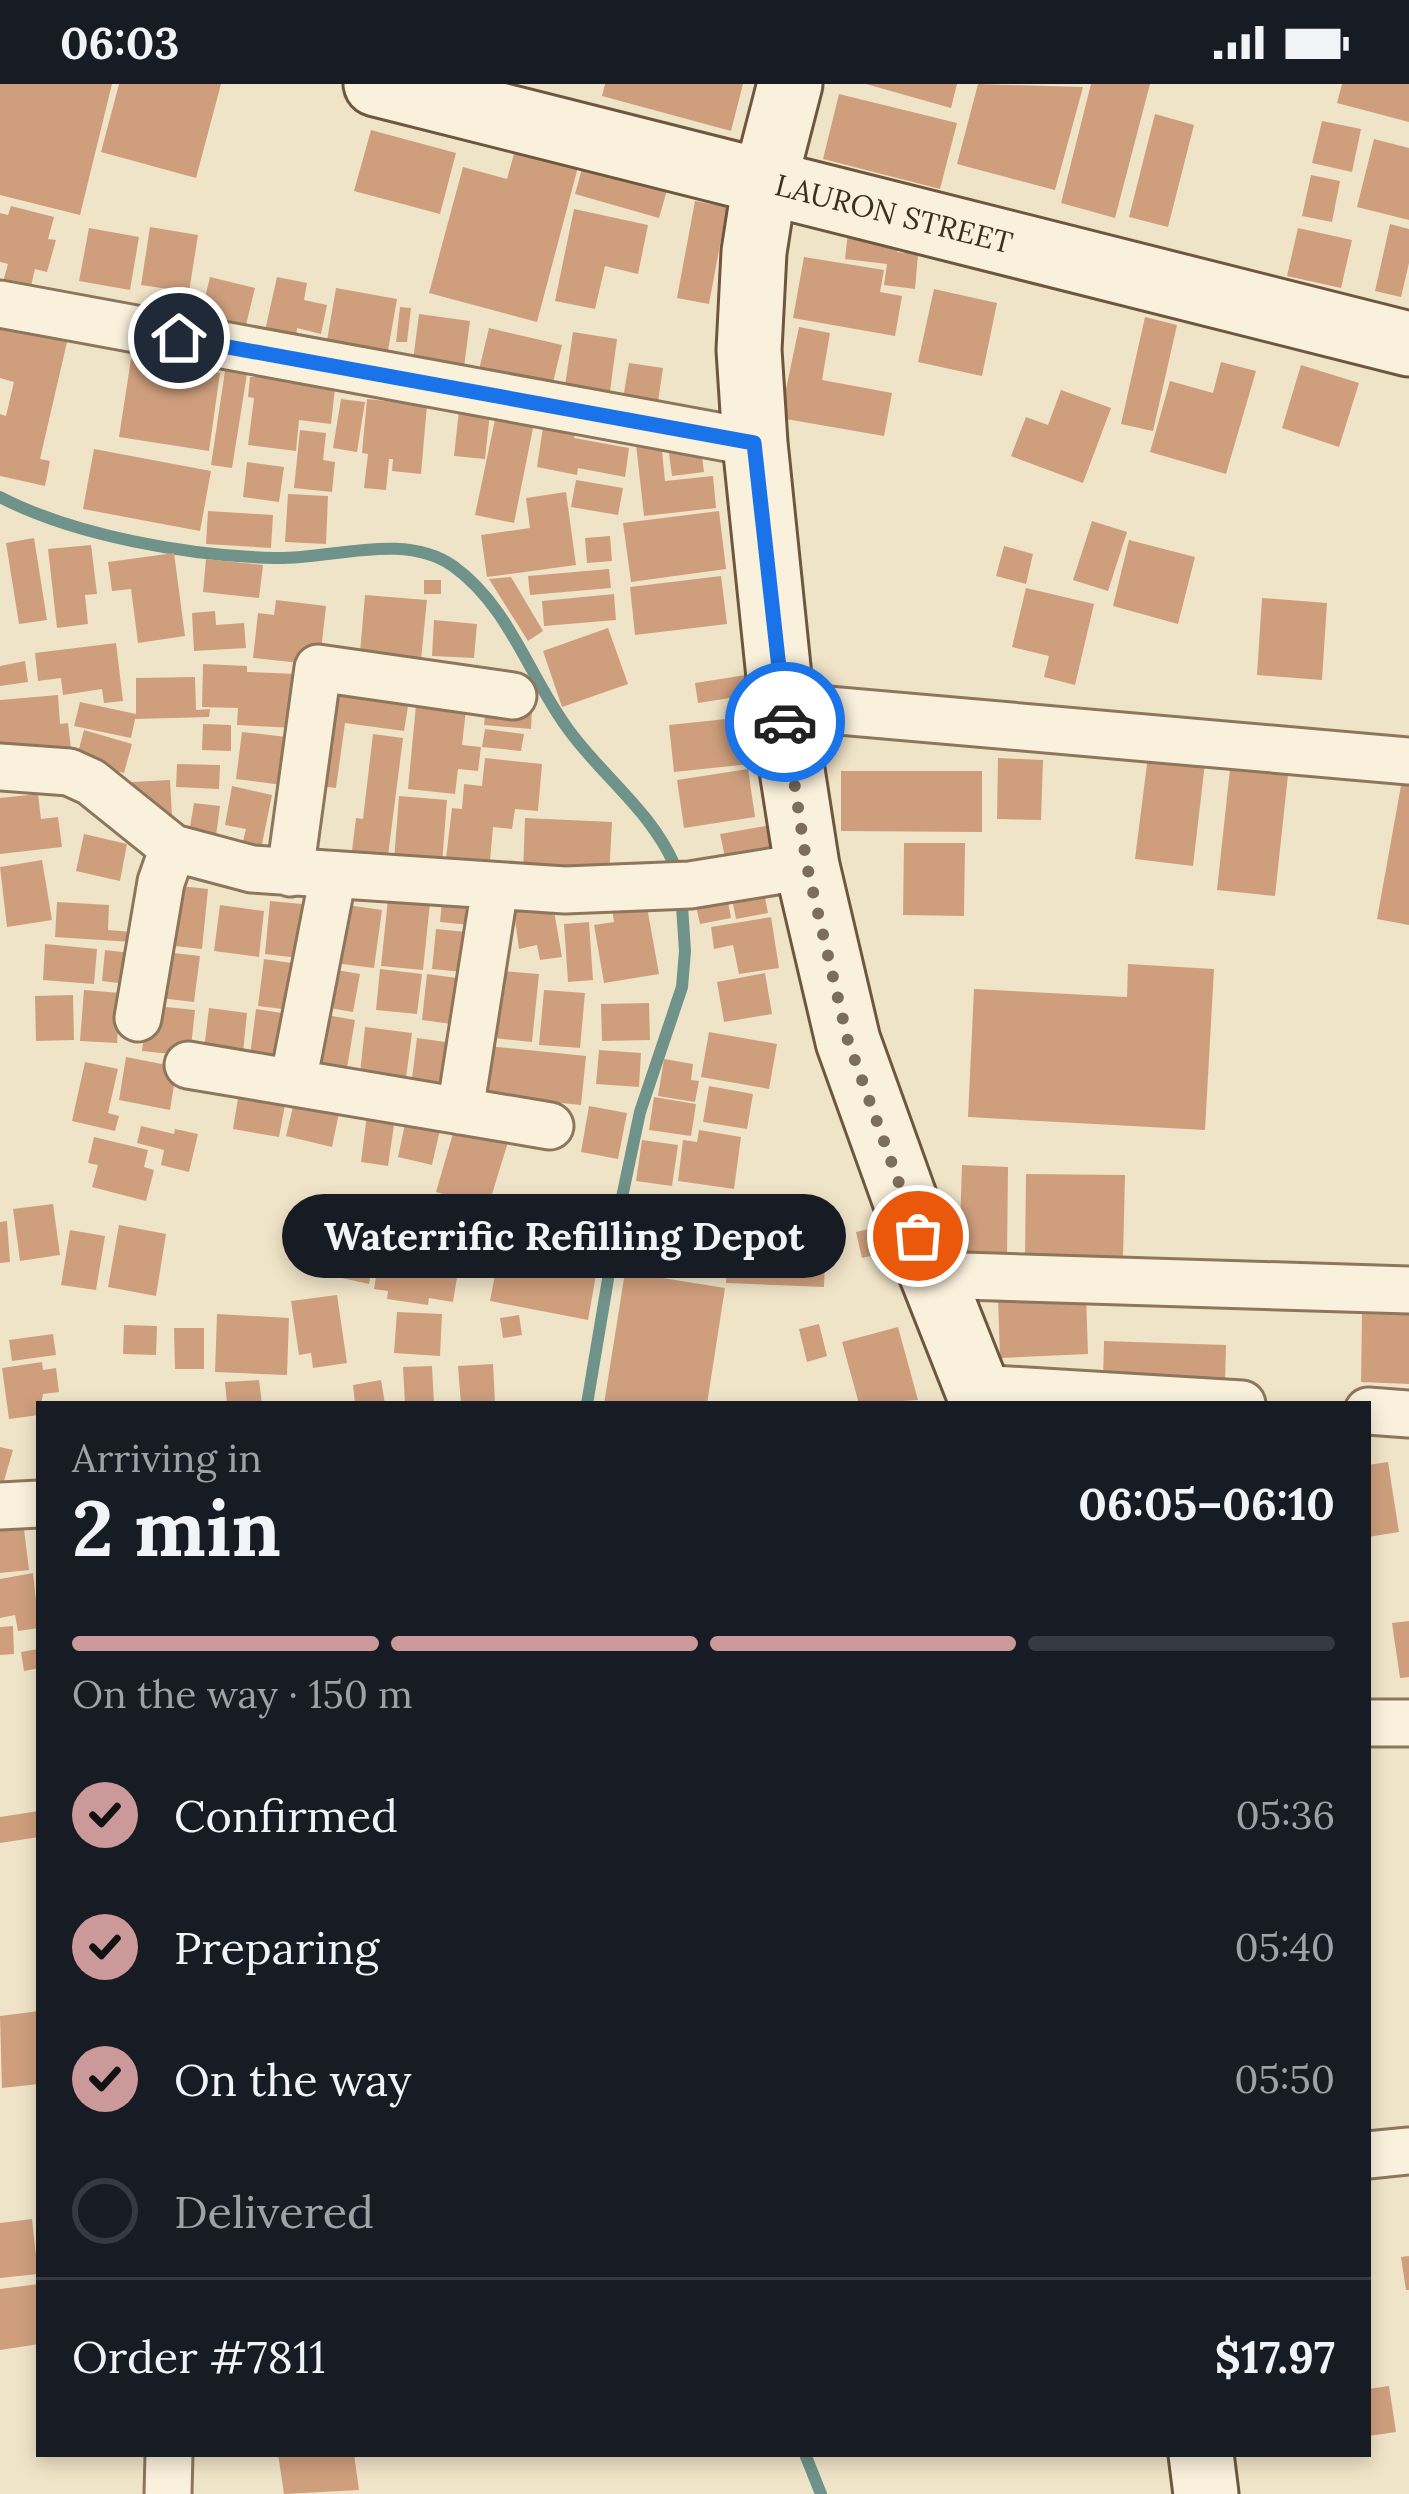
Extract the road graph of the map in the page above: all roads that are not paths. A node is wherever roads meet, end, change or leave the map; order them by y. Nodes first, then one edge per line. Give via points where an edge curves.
1 (376, 84) edge
2 (790, 84) edge
3 (765, 181) junction
4 (0, 304) edge
5 (1409, 344) edge
6 (754, 443) junction
7 (513, 696) dead end
8 (782, 706) junction
9 (1409, 761) edge
10 (0, 767) edge
11 (172, 848) junction
12 (807, 866) junction
13 (311, 874) junction
14 (495, 887) junction
15 (138, 1018) dead end
16 (188, 1064) dead end
17 (293, 1082) junction
18 (460, 1111) junction
19 (550, 1126) dead end
20 (932, 1275) junction
21 (1409, 1290) edge
22 (980, 1396) edge
23 (1144, 1401) edge
24 (1371, 1412) edge
25 (1409, 1414) edge
26 (36, 1504) edge
27 (0, 1506) edge
28 (1371, 1723) edge
29 (1409, 1723) edge
30 (1409, 2151) edge
31 (1371, 2155) edge
32 (169, 2457) edge
33 (1201, 2457) edge
34 (168, 2494) edge
35 (1206, 2494) edge

1 - 3 main road, LAURON STREET
2 - 3 main road
3 - 5 main road, LAURON STREET
3 - 6 main road via 749,350
4 - 6 street
6 - 8 main road
7 - 13 street via 318,668
8 - 9 street
8 - 12 main road
10 - 11 street via 92,782
11 - 13 street
11 - 15 street
12 - 14 street via 671,886
12 - 20 main road via 848,1041
13 - 14 street
13 - 17 street
14 - 18 street
16 - 17 street
17 - 18 street
18 - 19 street
20 - 21 street
20 - 22 main road
22 - 23 street
24 - 25 street
26 - 27 street
28 - 29 street
30 - 31 street
32 - 34 street
33 - 35 main road

